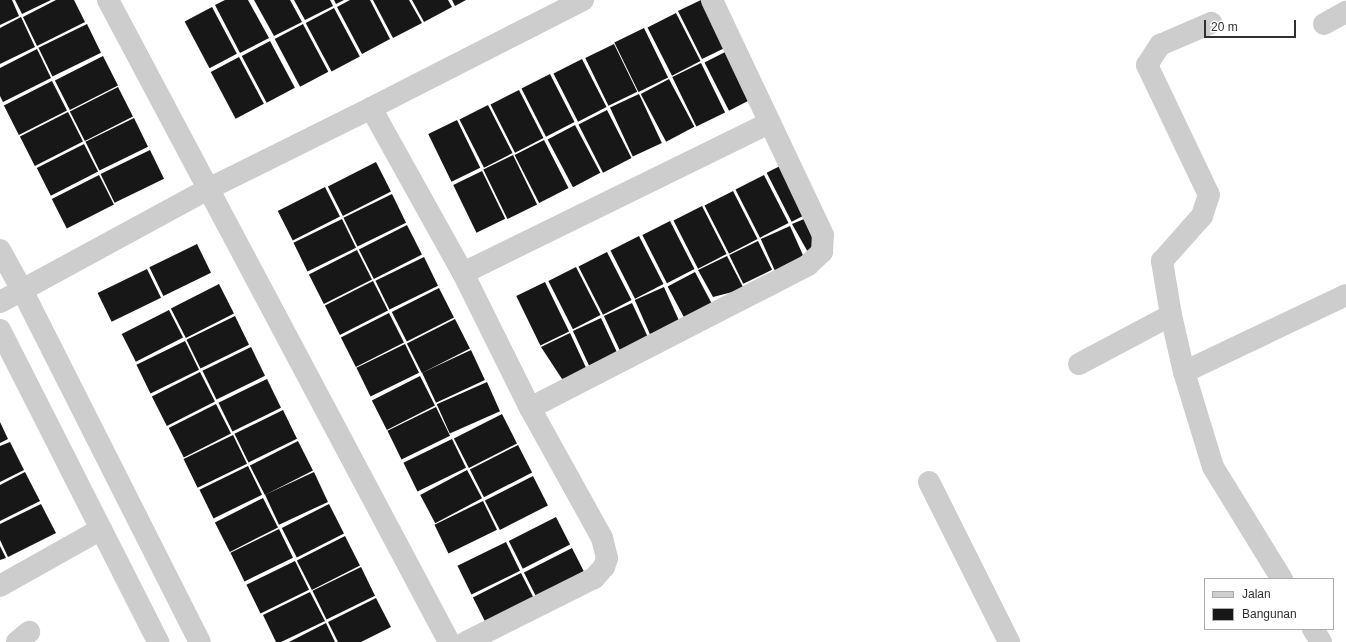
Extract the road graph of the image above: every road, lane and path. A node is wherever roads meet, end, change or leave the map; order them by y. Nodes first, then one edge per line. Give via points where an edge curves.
1 (584, 0) edge
2 (712, 0) edge
3 (115, 2) edge
4 (1346, 12) edge
5 (1211, 23) dead end
6 (1324, 24) dead end
7 (371, 108) junction
8 (769, 123) junction
9 (208, 189) junction
10 (0, 250) edge
11 (462, 273) junction
12 (22, 290) junction
13 (1346, 295) edge
14 (0, 302) edge
15 (1172, 315) junction
16 (0, 330) edge
17 (1079, 364) dead end
18 (1184, 372) junction
19 (530, 408) junction
20 (929, 482) dead end
21 (101, 529) junction
22 (1281, 578) edge
23 (0, 586) edge
24 (1314, 630) edge
25 (158, 642) edge
26 (200, 642) edge
27 (449, 642) edge
28 (466, 642) edge
29 (1009, 642) edge
30 (1322, 642) edge

1 - 7 street
2 - 8 street
3 - 9 street
4 - 6 street
5 - 15 street via 1160,45 1147,65 1209,195 1202,216 1162,260
7 - 9 street
7 - 11 street
8 - 11 street
8 - 19 street via 823,235 822,252 808,265
9 - 12 street
9 - 27 street
10 - 12 street
11 - 19 street
12 - 14 street
12 - 26 street
13 - 18 street
15 - 17 street
15 - 18 street
16 - 21 street
18 - 22 street via 1212,467
19 - 28 street via 602,538 607,558 604,567 594,578
20 - 29 street
21 - 23 street
21 - 25 street
24 - 30 street

